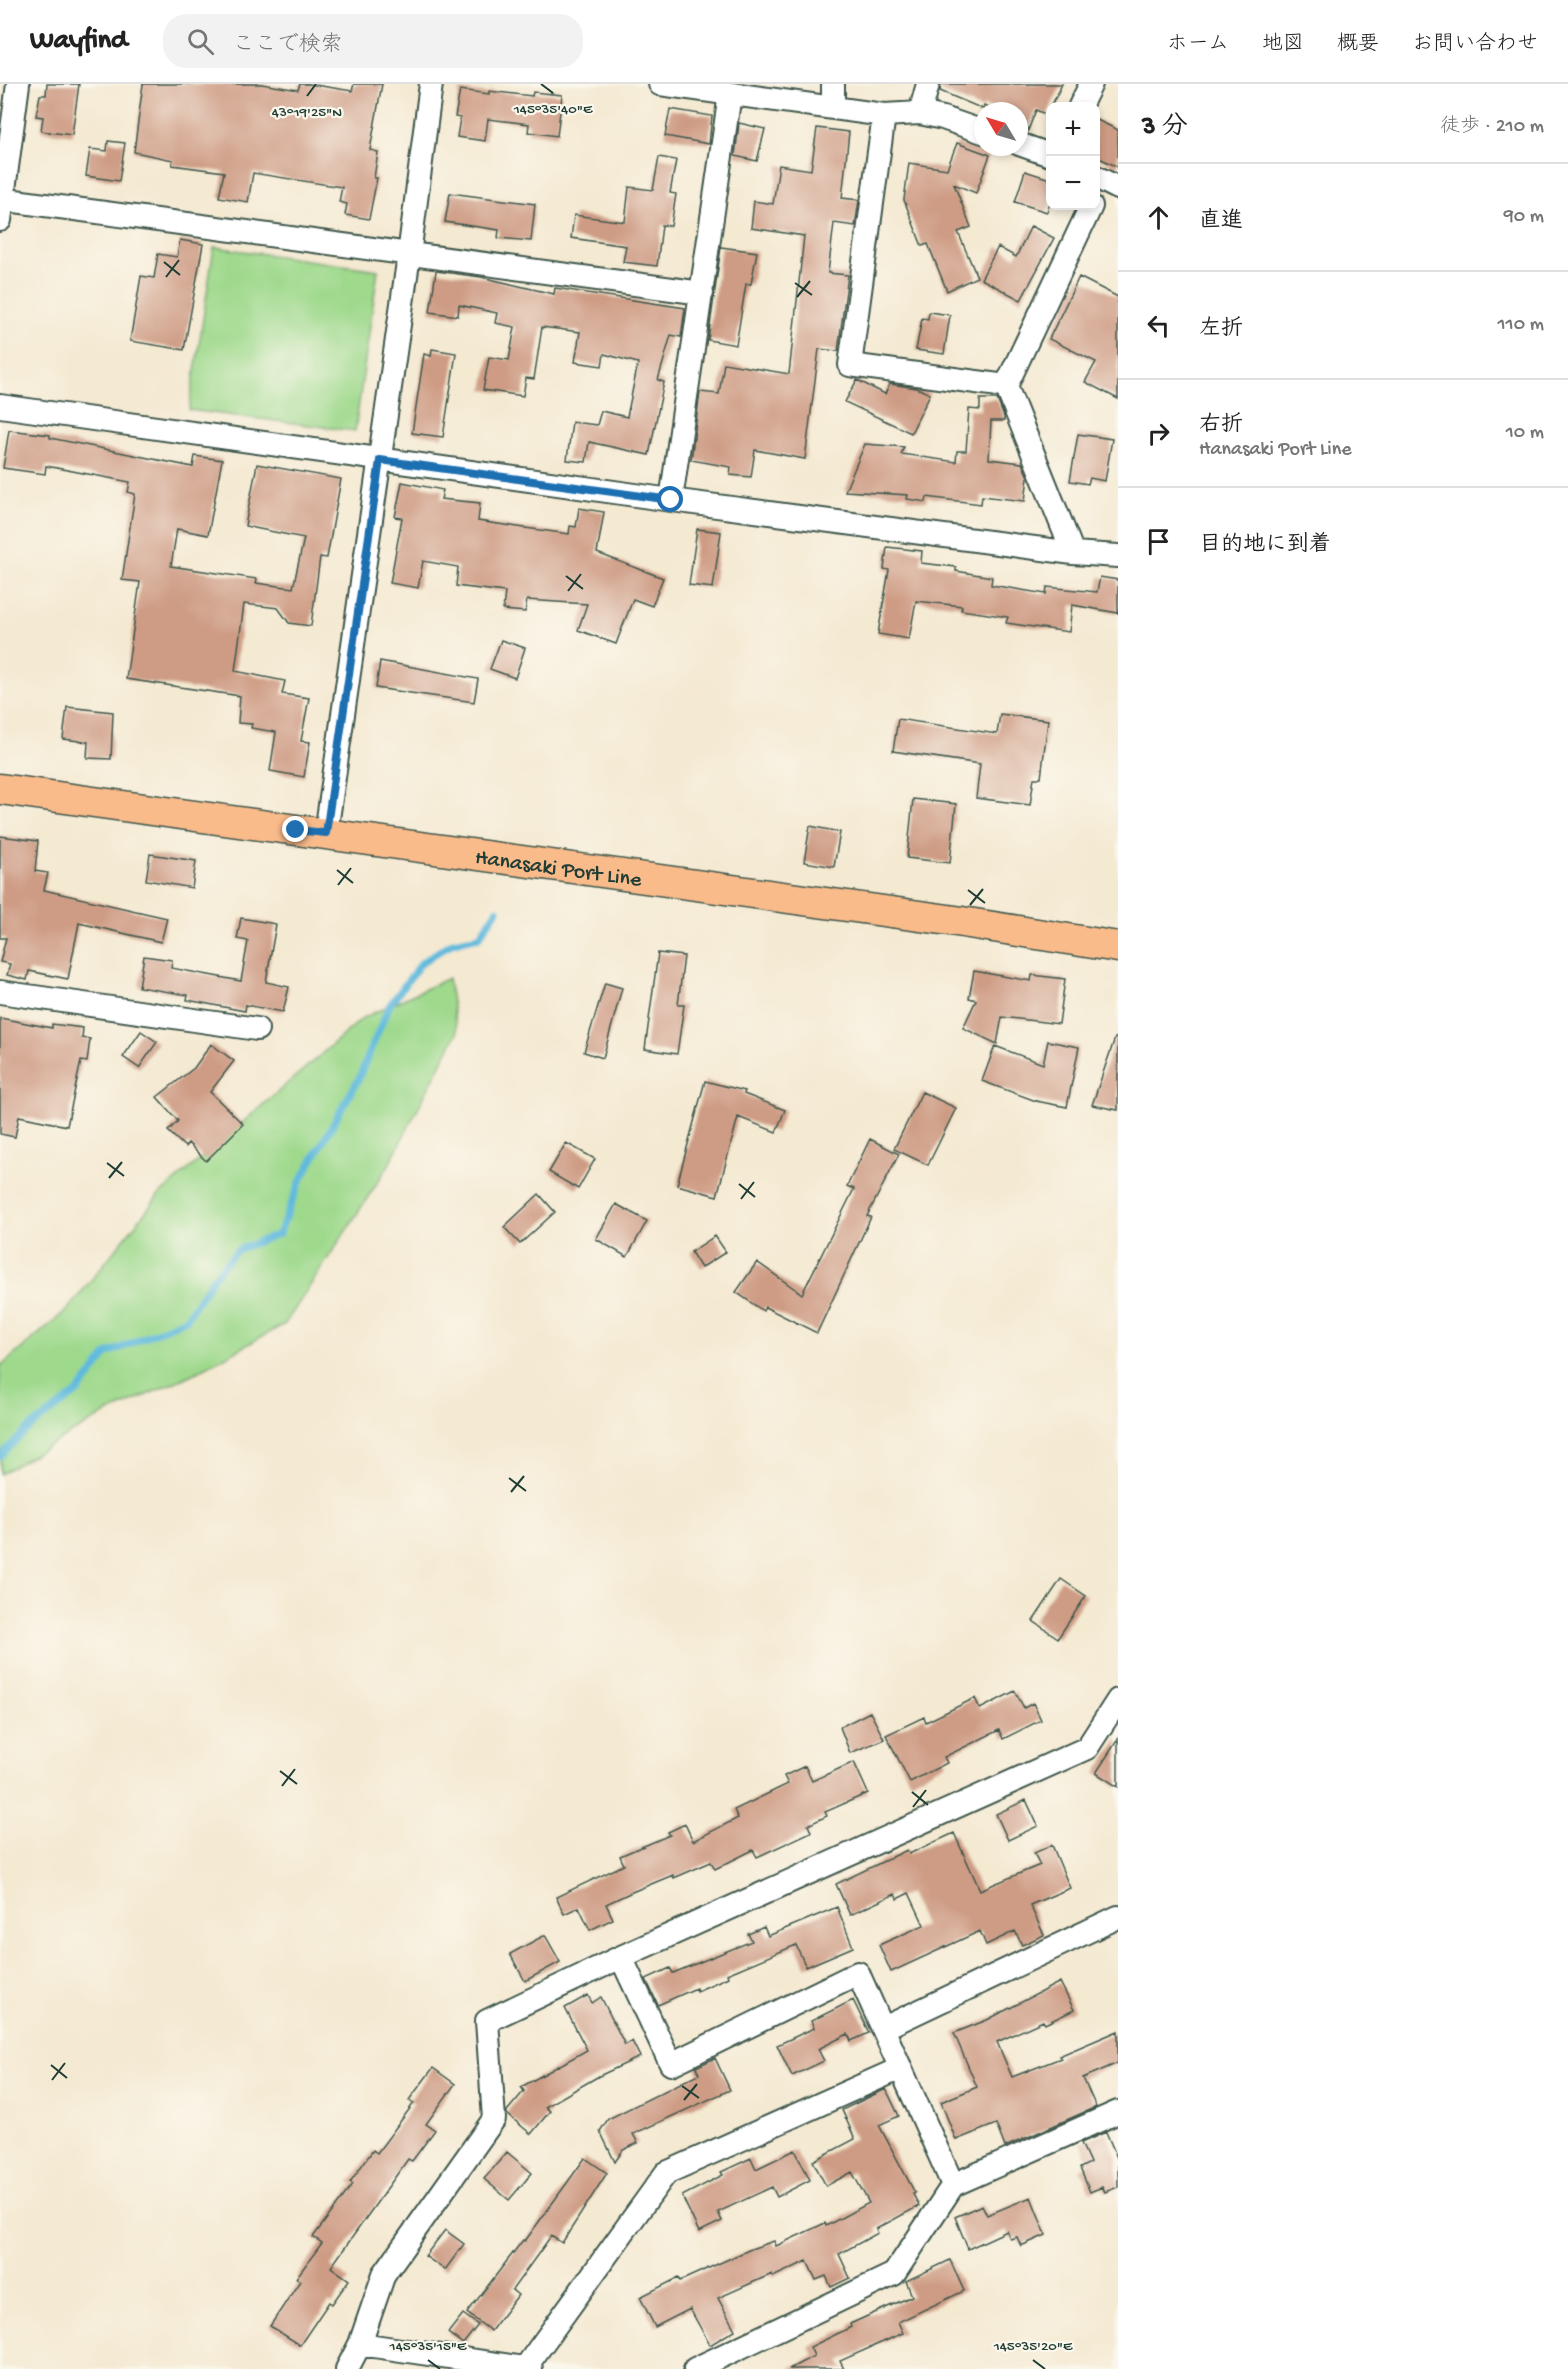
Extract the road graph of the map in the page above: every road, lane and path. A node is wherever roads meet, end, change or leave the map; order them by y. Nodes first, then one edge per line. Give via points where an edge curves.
1 (18, 84) edge
2 (431, 84) edge
3 (660, 84) edge
4 (833, 84) edge
5 (928, 84) edge
6 (1091, 84) edge
7 (730, 94) junction
8 (1082, 102) edge
9 (833, 108) junction
10 (920, 113) junction
11 (884, 115) junction
12 (974, 129) edge
13 (1028, 147) edge
14 (1046, 154) edge
15 (1, 206) edge
16 (1089, 210) edge
17 (409, 255) junction
18 (702, 293) junction
19 (1006, 386) junction
20 (0, 406) edge
21 (380, 460) junction
22 (671, 500) junction
23 (1073, 553) junction
24 (1118, 556) edge
25 (0, 789) edge
26 (326, 833) junction
27 (1118, 947) edge
28 (0, 992) edge
29 (257, 1029) dead end
30 (1118, 1700) edge
31 (1118, 1917) edge
32 (621, 1957) junction
33 (884, 2028) junction
34 (901, 2068) junction
35 (1118, 2112) edge
36 (952, 2185) junction
37 (360, 2344) junction
38 (528, 2368) edge
39 (346, 2369) edge
40 (695, 2369) edge

1 - 15 street
2 - 17 street
3 - 7 street
4 - 9 street
5 - 10 street
6 - 8 street
7 - 9 street
7 - 18 street
9 - 11 street
10 - 11 street
10 - 12 street
11 - 19 street via 850,365
13 - 14 street
15 - 17 street
16 - 19 street
17 - 18 street
17 - 21 street
18 - 22 street
19 - 23 street
20 - 21 street
21 - 22 street
21 - 26 street
22 - 23 street
23 - 24 street
25 - 26 main road, Hanasaki Port Line
26 - 27 main road, Hanasaki Port Line
28 - 29 street
30 - 32 street via 1087,1748
31 - 33 street
32 - 33 street via 671,2064 858,1973
32 - 37 street via 487,2021 494,2119 384,2274
33 - 34 street
34 - 36 street
34 - 38 street via 666,2173
35 - 36 street
36 - 40 street via 894,2274
37 - 38 street
37 - 39 street

